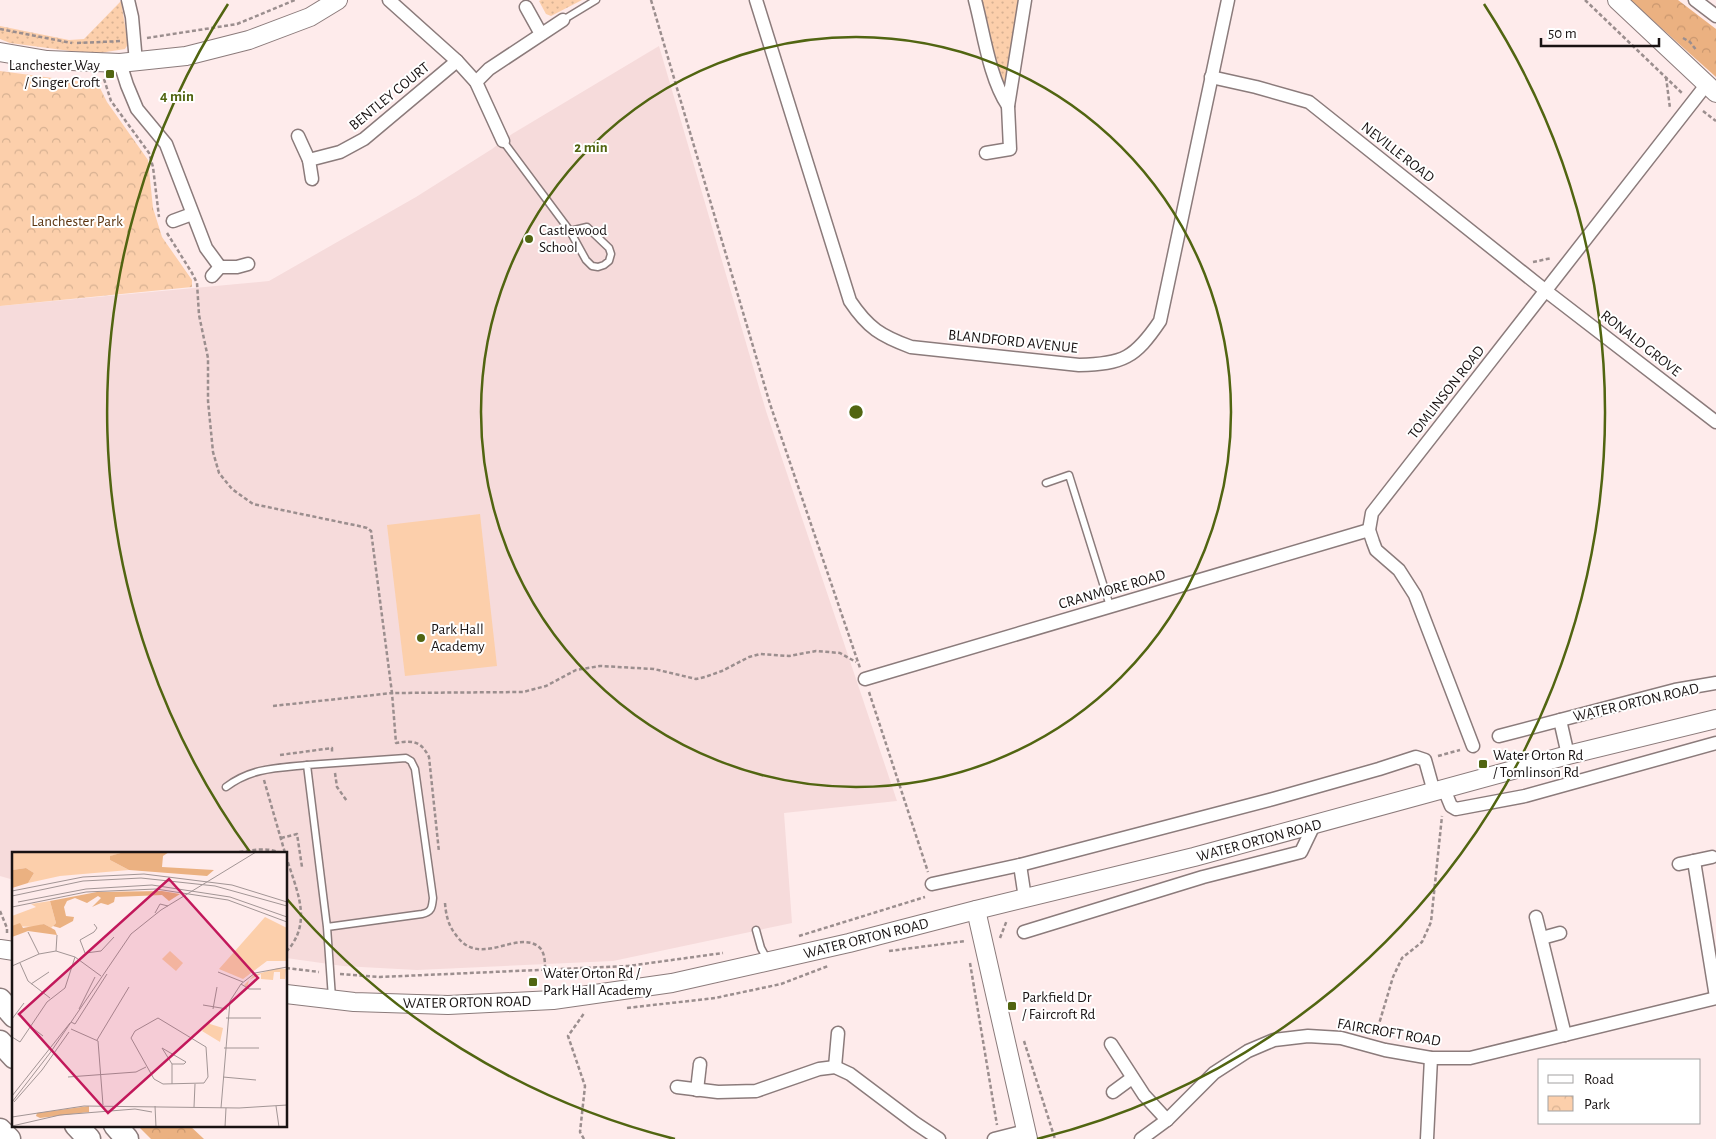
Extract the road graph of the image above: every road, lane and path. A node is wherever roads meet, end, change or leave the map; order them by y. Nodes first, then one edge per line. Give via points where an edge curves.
1 (128, 0) edge
2 (338, 0) edge
3 (388, 0) edge
4 (596, 0) edge
5 (651, 0) edge
6 (756, 0) edge
7 (975, 0) edge
8 (1025, 0) edge
9 (1228, 0) edge
10 (1585, 0) edge
11 (1617, 0) edge
12 (1695, 0) edge
13 (526, 7) dead end
14 (1716, 16) edge
15 (563, 20) joint
16 (541, 34) junction
17 (0, 52) edge
18 (457, 61) junction
19 (128, 63) junction
20 (1211, 77) junction
21 (1666, 77) junction
22 (104, 80) dead end
23 (476, 82) junction
24 (1711, 89) edge
25 (1692, 102) junction
26 (1008, 106) junction
27 (1670, 111) dead end
28 (1716, 122) edge
29 (298, 136) dead end
30 (502, 142) joint
31 (986, 153) dead end
32 (310, 160) junction
33 (312, 179) dead end
34 (192, 214) junction
35 (160, 221) dead end
36 (168, 224) joint
37 (570, 231) junction
38 (1555, 258) dead end
39 (248, 264) dead end
40 (1525, 264) dead end
41 (1546, 291) junction
42 (1716, 422) edge
43 (1046, 483) dead end
44 (1369, 530) junction
45 (1110, 606) junction
46 (865, 679) joint
47 (1716, 683) edge
48 (1560, 720) junction
49 (1716, 720) edge
50 (1499, 736) dead end
51 (1716, 743) edge
52 (1473, 746) joint
53 (1568, 755) junction
54 (1425, 760) junction
55 (307, 765) junction
56 (263, 770) junction
57 (226, 788) dead end
58 (1439, 791) junction
59 (1451, 806) junction
60 (1314, 826) junction
61 (281, 838) junction
62 (241, 852) edge
63 (277, 852) edge
64 (285, 852) edge
65 (1194, 857) junction
66 (1712, 857) dead end
67 (288, 861) edge
68 (1694, 861) junction
69 (1680, 864) dead end
70 (1020, 865) junction
71 (302, 867) dead end
72 (1203, 877) junction
73 (932, 884) junction
74 (1021, 899) junction
75 (976, 910) junction
76 (0, 911) edge
77 (1536, 917) dead end
78 (327, 927) junction
79 (756, 930) dead end
80 (1024, 932) dead end
81 (1560, 933) dead end
82 (798, 936) dead end
83 (1542, 938) junction
84 (999, 940) dead end
85 (3, 941) edge
86 (966, 941) dead end
87 (288, 950) edge
88 (883, 952) dead end
89 (723, 953) dead end
90 (969, 960) dead end
91 (769, 962) junction
92 (836, 963) dead end
93 (288, 968) edge
94 (330, 974) junction
95 (288, 996) edge
96 (1716, 997) edge
97 (0, 1000) edge
98 (332, 1000) junction
99 (596, 1003) junction
100 (622, 1008) dead end
101 (585, 1012) junction
102 (12, 1014) edge
103 (838, 1033) dead end
104 (1565, 1035) junction
105 (1024, 1039) dead end
106 (0, 1042) edge
107 (1111, 1044) dead end
108 (1372, 1046) junction
109 (12, 1055) edge
110 (1431, 1058) junction
111 (700, 1064) dead end
112 (835, 1067) junction
113 (1132, 1078) junction
114 (677, 1087) dead end
115 (697, 1090) junction
116 (1113, 1092) dead end
117 (1167, 1120) junction
118 (77, 1126) edge
119 (116, 1126) edge
120 (0, 1130) edge
121 (1027, 1135) edge
122 (997, 1138) edge
123 (9, 1139) edge
124 (89, 1139) edge
125 (127, 1139) edge
126 (584, 1139) edge
127 (939, 1139) edge
128 (1054, 1139) edge
129 (1141, 1139) edge
130 (1427, 1139) edge

1 - 19 street via 132,17
2 - 19 main road via 310,17 249,40 186,56
3 - 18 street
4 - 15 lane
5 - 36 path via 770,404 857,663 840,653 760,654 696,679 654,669 600,666 576,670 546,686 523,692 392,693 370,531 253,504 232,488 220,473 213,452 208,358 196,283
6 - 20 street, BLANDFORD AVENUE via 850,301 874,330 911,346 1104,365 1124,359 1146,342 1160,321
7 - 26 street via 993,70
8 - 26 street
9 - 20 street, BLANDFORD AVENUE
10 - 21 path
11 - 24 main road
12 - 14 street
13 - 16 street
15 - 16 street
16 - 23 street
17 - 19 main road via 46,60
18 - 23 street
18 - 32 street, BENTLEY COURT via 364,139 340,152
19 - 34 street via 127,85 137,110 166,144
20 - 41 street, NEVILLE ROAD via 1309,102
21 - 25 path
21 - 27 path
22 - 35 path via 111,100 149,153
23 - 30 street
24 - 25 street, TOMLINSON ROAD
25 - 28 path
25 - 41 street, TOMLINSON ROAD
26 - 31 street via 1010,149
29 - 32 street
30 - 37 lane
32 - 33 street
34 - 36 street
34 - 39 street via 216,272
37 - 37 lane via 592,266 604,266 609,261 609,248 587,227
38 - 40 path
41 - 42 street, RONALD GROVE
41 - 44 street, TOMLINSON ROAD via 1372,513
43 - 45 lane via 1069,475
44 - 45 street, CRANMORE ROAD
44 - 52 street via 1376,550 1399,570 1416,595
45 - 46 street, CRANMORE ROAD
46 - 73 path
47 - 48 street, WATER ORTON ROAD via 1675,690
48 - 50 street, WATER ORTON ROAD
48 - 53 street
49 - 53 main road, WATER ORTON ROAD
51 - 59 street via 1525,796 1456,809
52 - 54 path
53 - 58 main road, WATER ORTON ROAD
54 - 58 street
54 - 70 street via 1416,757 1273,799
55 - 56 lane
55 - 78 lane
55 - 78 lane via 406,758 411,761 415,769 433,898 428,913
56 - 57 lane via 242,776
56 - 61 path
58 - 59 street
58 - 60 main road, WATER ORTON ROAD
59 - 108 path via 1442,814 1431,922 1422,942 1402,958
60 - 65 main road, WATER ORTON ROAD
60 - 72 street via 1301,852
61 - 64 path
61 - 71 path via 297,834
62 - 63 path via 262,849
65 - 72 street
65 - 74 main road, WATER ORTON ROAD
66 - 68 street
67 - 87 path via 299,896 302,919 295,942
68 - 69 street
68 - 96 street
70 - 73 street
70 - 74 street
72 - 80 street
73 - 82 path via 935,894
74 - 75 main road, WATER ORTON ROAD
74 - 84 path
75 - 91 main road, WATER ORTON ROAD
75 - 121 main road
76 - 85 path via 7,928
77 - 83 street
78 - 94 lane
79 - 91 lane
81 - 83 street
83 - 104 street
86 - 88 path
89 - 94 path via 628,966 380,977
90 - 122 path
91 - 99 main road, WATER ORTON ROAD
92 - 100 path via 781,984 715,998
93 - 94 path
94 - 98 lane
95 - 98 main road, WATER ORTON ROAD
96 - 104 street, FAIRCROFT ROAD
97 - 102 highway
98 - 99 main road, WATER ORTON ROAD via 448,1005 553,1000
99 - 101 path
99 - 101 path
101 - 126 path via 568,1036 585,1086 580,1132
103 - 112 street
104 - 110 street, FAIRCROFT ROAD via 1470,1058
105 - 128 path
106 - 109 highway
107 - 113 street
108 - 110 street, FAIRCROFT ROAD
108 - 117 street, FAIRCROFT ROAD via 1340,1038 1308,1036 1274,1040 1248,1051 1214,1073
110 - 130 street
111 - 115 street
112 - 115 street via 819,1069 756,1091
112 - 127 street via 850,1074
113 - 116 street
113 - 117 street
114 - 115 street
117 - 129 street, FAIRCROFT ROAD
118 - 124 highway
119 - 125 highway
120 - 123 highway
121 - 122 street

